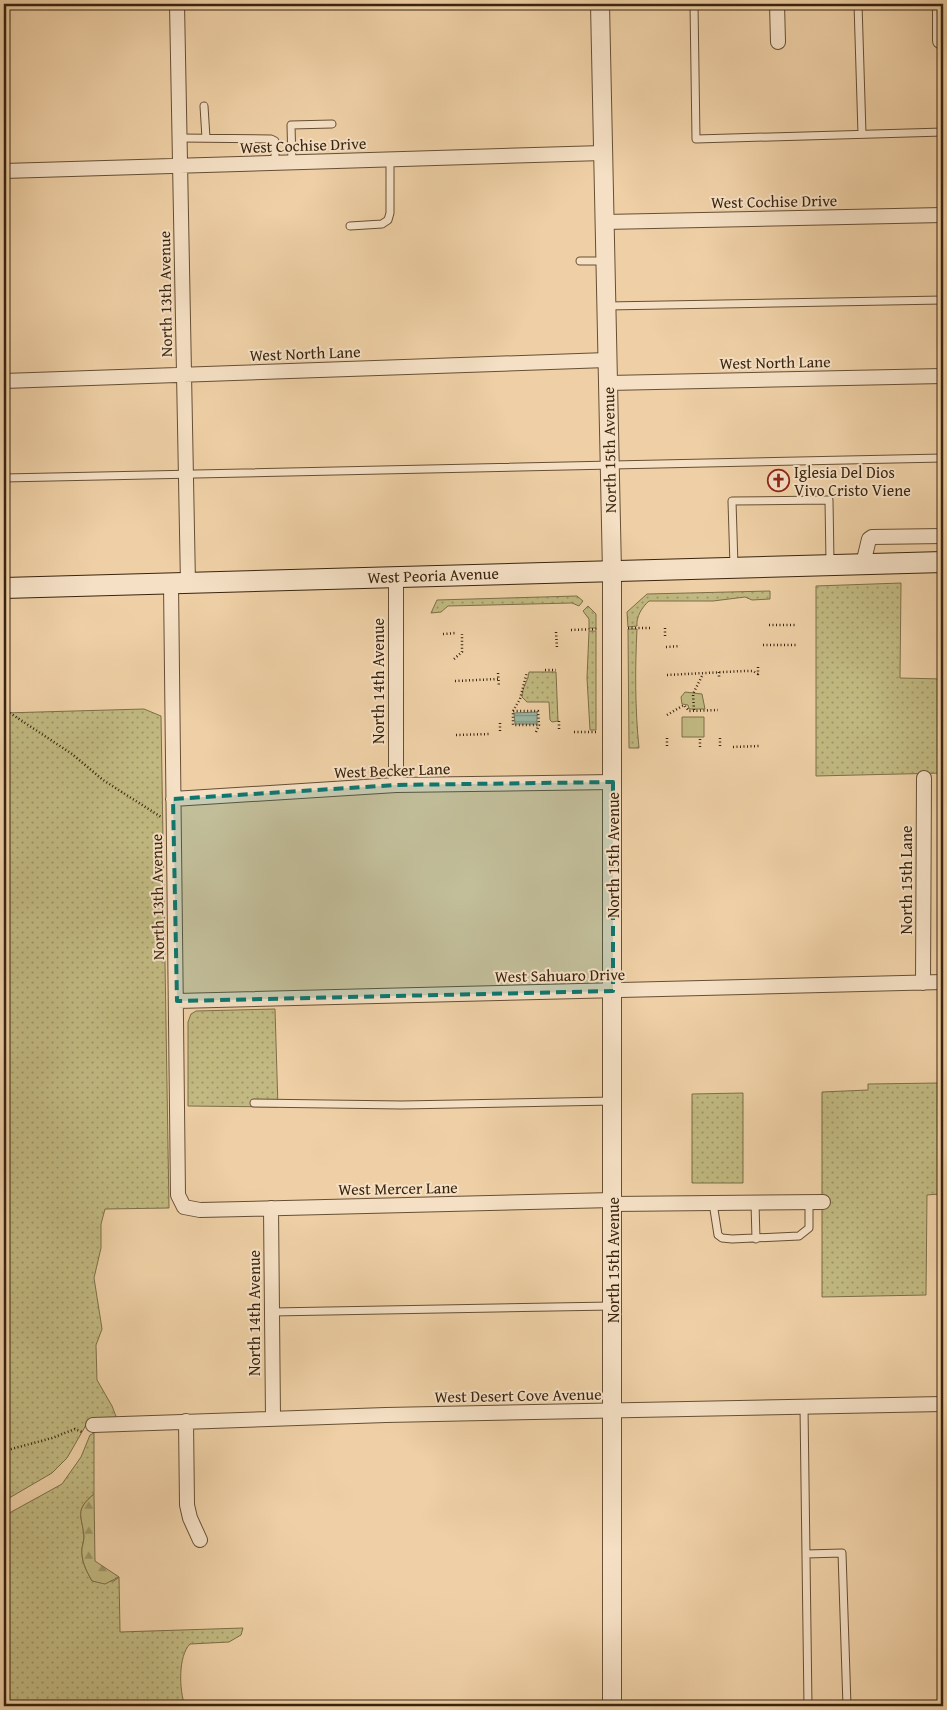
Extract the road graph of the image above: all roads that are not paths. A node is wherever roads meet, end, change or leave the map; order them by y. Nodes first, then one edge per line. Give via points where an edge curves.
1 (177, 4) edge
2 (214, 4) edge
3 (600, 4) edge
4 (694, 4) edge
5 (778, 4) edge
6 (858, 4) edge
7 (940, 4) edge
8 (940, 41) dead end
9 (778, 42) dead end
10 (204, 106) dead end
11 (332, 124) dead end
12 (943, 132) edge
13 (862, 134) junction
14 (180, 138) junction
15 (206, 138) junction
16 (603, 153) junction
17 (390, 160) junction
18 (292, 163) junction
19 (275, 164) junction
20 (180, 167) junction
21 (4, 171) edge
22 (943, 215) edge
23 (604, 222) junction
24 (350, 226) dead end
25 (580, 261) dead end
26 (606, 261) junction
27 (943, 300) edge
28 (607, 306) junction
29 (608, 360) junction
30 (184, 374) junction
31 (943, 376) edge
32 (4, 381) edge
33 (608, 383) junction
34 (943, 458) edge
35 (609, 463) junction
36 (186, 472) junction
37 (4, 478) edge
38 (943, 536) edge
39 (943, 562) edge
40 (863, 564) junction
41 (830, 565) junction
42 (734, 568) junction
43 (612, 572) junction
44 (396, 576) junction
45 (180, 584) junction
46 (4, 588) edge
47 (924, 778) dead end
48 (613, 782) junction
49 (396, 785) junction
50 (173, 799) junction
51 (943, 982) edge
52 (923, 983) junction
53 (613, 992) junction
54 (177, 1001) junction
55 (613, 1101) junction
56 (254, 1103) dead end
57 (613, 1202) junction
58 (808, 1202) junction
59 (823, 1202) dead end
60 (713, 1203) junction
61 (755, 1203) junction
62 (184, 1207) joint
63 (271, 1208) junction
64 (756, 1239) junction
65 (613, 1306) junction
66 (272, 1312) junction
67 (943, 1404) edge
68 (804, 1407) junction
69 (614, 1410) junction
70 (273, 1418) junction
71 (186, 1420) junction
72 (88, 1429) road end
73 (200, 1540) dead end
74 (806, 1554) junction
75 (612, 1706) edge
76 (808, 1706) edge
77 (848, 1706) edge

1 - 2 lane
1 - 14 street, North 13th Avenue
3 - 16 street, North 15th Avenue
4 - 13 lane via 696,138
5 - 9 street
6 - 13 lane
7 - 8 street
10 - 15 lane
11 - 18 lane via 291,125
12 - 13 lane
14 - 15 lane
14 - 20 street, North 13th Avenue
15 - 19 lane via 274,141
16 - 17 street, West Cochise Drive
16 - 23 street, North 15th Avenue
17 - 18 street, West Cochise Drive
17 - 24 lane via 388,220 382,224
18 - 19 street, West Cochise Drive
19 - 20 street, West Cochise Drive
20 - 21 street, West Cochise Drive
20 - 30 street, North 13th Avenue
22 - 23 street, West Cochise Drive
23 - 26 street, North 15th Avenue
25 - 26 lane
26 - 28 street, North 15th Avenue
27 - 28 lane
28 - 29 street, North 15th Avenue
29 - 30 street, West North Lane
29 - 33 street, North 15th Avenue
30 - 32 street, West North Lane
30 - 36 street, North 13th Avenue
31 - 33 street, West North Lane
33 - 35 street, North 15th Avenue
34 - 35 lane
35 - 36 lane
35 - 43 street, North 15th Avenue
36 - 37 lane
36 - 45 street, North 13th Avenue
38 - 40 street via 872,537 868,539
39 - 40 main road, West Peoria Avenue
40 - 41 main road, West Peoria Avenue
41 - 42 main road, West Peoria Avenue
41 - 42 lane via 829,500 732,501
42 - 43 main road, West Peoria Avenue
43 - 44 main road, West Peoria Avenue
43 - 48 street, North 15th Avenue
44 - 45 main road, West Peoria Avenue
44 - 49 street, North 14th Avenue
45 - 46 main road, West Peoria Avenue
45 - 50 street, North 13th Avenue
47 - 52 street, North 15th Lane
48 - 49 street, West Becker Lane
48 - 53 street, North 15th Avenue
49 - 50 street, West Becker Lane
50 - 54 street, North 13th Avenue
51 - 52 street, West Sahuaro Drive
52 - 53 street, West Sahuaro Drive
53 - 54 street, West Sahuaro Drive
53 - 55 street, North 15th Avenue
54 - 62 street, North 13th Avenue via 178,1195
55 - 56 lane via 375,1106
55 - 57 street, North 15th Avenue
57 - 60 street, West Mercer Lane
57 - 63 street, West Mercer Lane
57 - 65 street, North 15th Avenue
58 - 59 street, West Mercer Lane
58 - 61 street, West Mercer Lane
58 - 64 lane via 809,1228 806,1232 799,1236
60 - 61 street, West Mercer Lane
60 - 64 lane via 718,1235 722,1238
61 - 64 lane
62 - 63 street, West Mercer Lane via 200,1210
63 - 66 street, North 14th Avenue
65 - 66 lane
65 - 69 street, North 15th Avenue
66 - 70 street, North 14th Avenue
67 - 68 street, West Desert Cove Avenue
68 - 69 street, West Desert Cove Avenue
68 - 74 lane
69 - 70 street, West Desert Cove Avenue
69 - 75 street, North 15th Avenue
70 - 71 street, West Desert Cove Avenue
71 - 72 street, West Desert Cove Avenue
71 - 73 street via 187,1505
74 - 76 lane
74 - 77 lane via 842,1553

